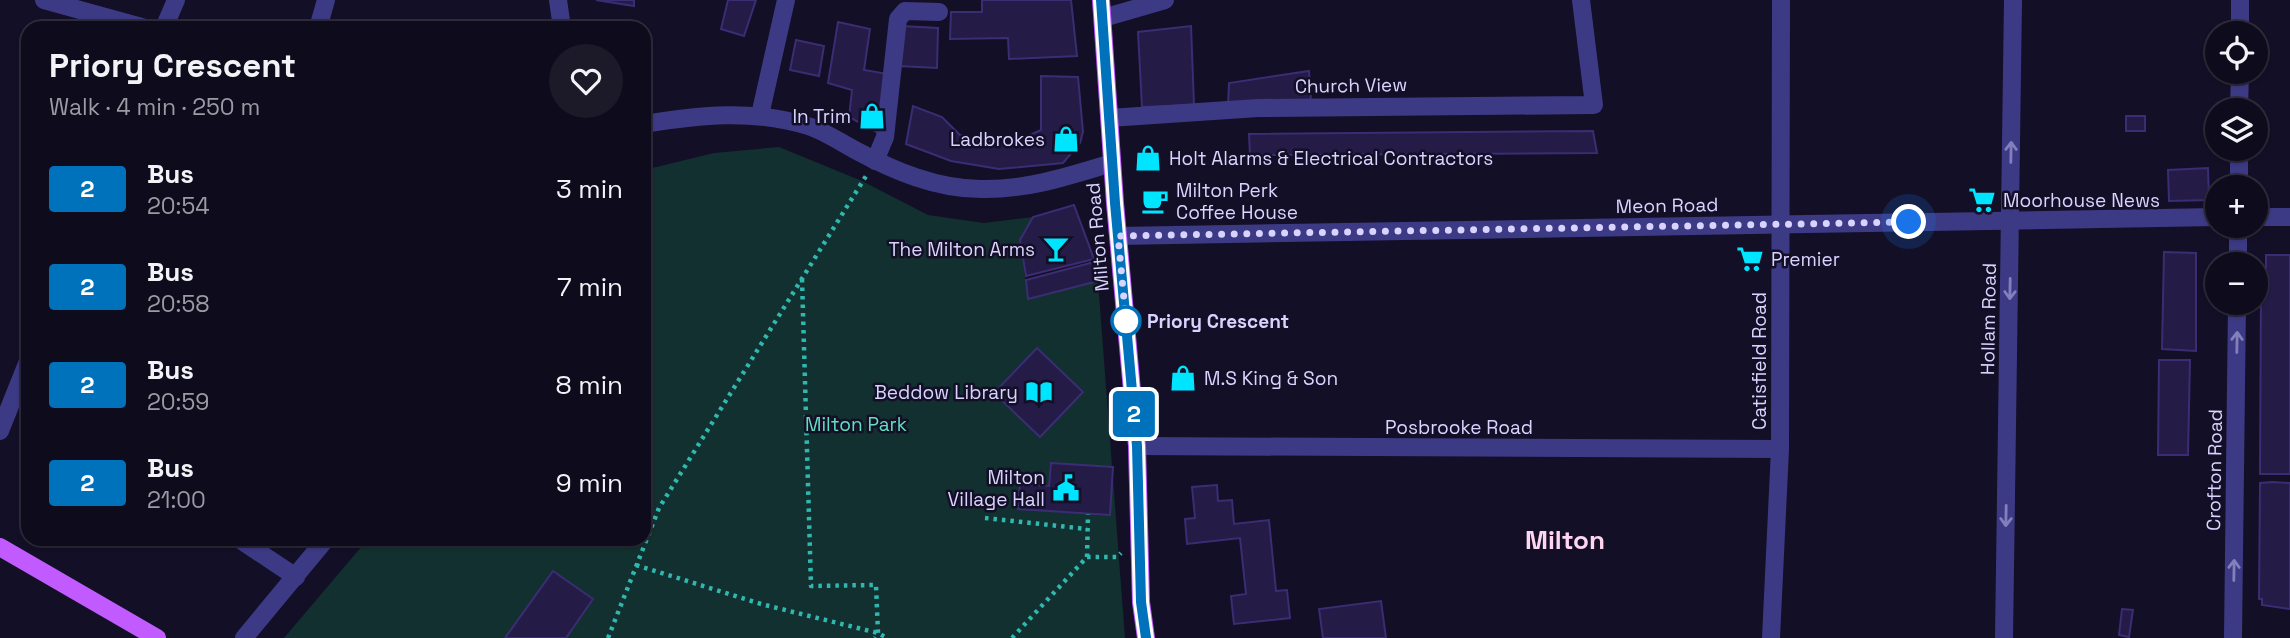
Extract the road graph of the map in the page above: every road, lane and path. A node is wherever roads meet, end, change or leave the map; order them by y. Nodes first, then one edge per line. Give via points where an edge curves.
1 (44, 0) edge
2 (176, 0) edge
3 (326, 0) edge
4 (558, 0) edge
5 (786, 0) edge
6 (1165, 0) edge
7 (1581, 0) edge
8 (1781, 0) edge
9 (2013, 0) edge
10 (2240, 0) edge
11 (1102, 9) edge
12 (939, 12) dead end
13 (120, 21) edge
14 (167, 21) edge
15 (320, 21) edge
16 (561, 21) edge
17 (2240, 21) edge
18 (760, 116) junction
19 (1109, 118) junction
20 (651, 123) edge
21 (875, 161) junction
22 (1112, 163) junction
23 (2205, 217) edge
24 (2268, 217) edge
25 (2290, 217) edge
26 (2011, 221) junction
27 (1781, 225) junction
28 (1118, 236) junction
29 (802, 278) junction
30 (2237, 315) edge
31 (21, 378) edge
32 (0, 431) edge
33 (1137, 446) junction
34 (1780, 449) junction
35 (1088, 514) dead end
36 (985, 518) dead end
37 (651, 528) edge
38 (1087, 529) junction
39 (1139, 537) junction
40 (250, 546) edge
41 (320, 546) edge
42 (644, 546) edge
43 (0, 547) edge
44 (1087, 556) junction
45 (636, 565) junction
46 (296, 577) junction
47 (877, 636) edge
48 (157, 638) edge
49 (244, 638) edge
50 (608, 638) edge
51 (887, 638) edge
52 (1012, 638) edge
53 (1146, 638) edge
54 (1771, 638) edge
55 (2004, 638) edge
56 (2233, 638) edge

1 - 13 street
2 - 14 street
3 - 15 street
4 - 16 street
5 - 18 street
6 - 11 street
7 - 19 street, Church View via 1594,105 1258,108
8 - 27 street, Catisfield Road
26 -> 9 street, Hollam Road
10 - 17 street
11 - 19 main road, Milton Road
12 - 21 street via 905,11 898,19 885,137
18 - 20 street via 704,114
18 - 21 street via 810,126
19 - 22 main road, Milton Road
21 - 22 street via 920,180 980,189 1042,184
21 - 29 path
22 - 28 main road, Milton Road
23 - 26 street, Meon Road
24 - 25 street
26 - 27 street, Meon Road
26 -> 55 street, Hollam Road
27 - 28 street, Meon Road
27 - 34 street, Catisfield Road
28 - 33 main road, Milton Road
29 - 37 path
29 - 47 path via 811,586 876,584
56 -> 30 street, Crofton Road
31 - 32 street
33 - 34 street, Posbrooke Road
33 - 39 main road, Milton Road
34 - 54 street, Catisfield Road
35 - 38 path
36 - 38 path
38 - 44 path
39 - 44 path via 1117,557
39 - 53 main road, Milton Road
40 - 46 street
41 - 46 street
42 - 45 path
43 - 48 main road
44 - 52 path
45 - 47 path
45 - 50 path
46 - 49 street
47 - 51 path

